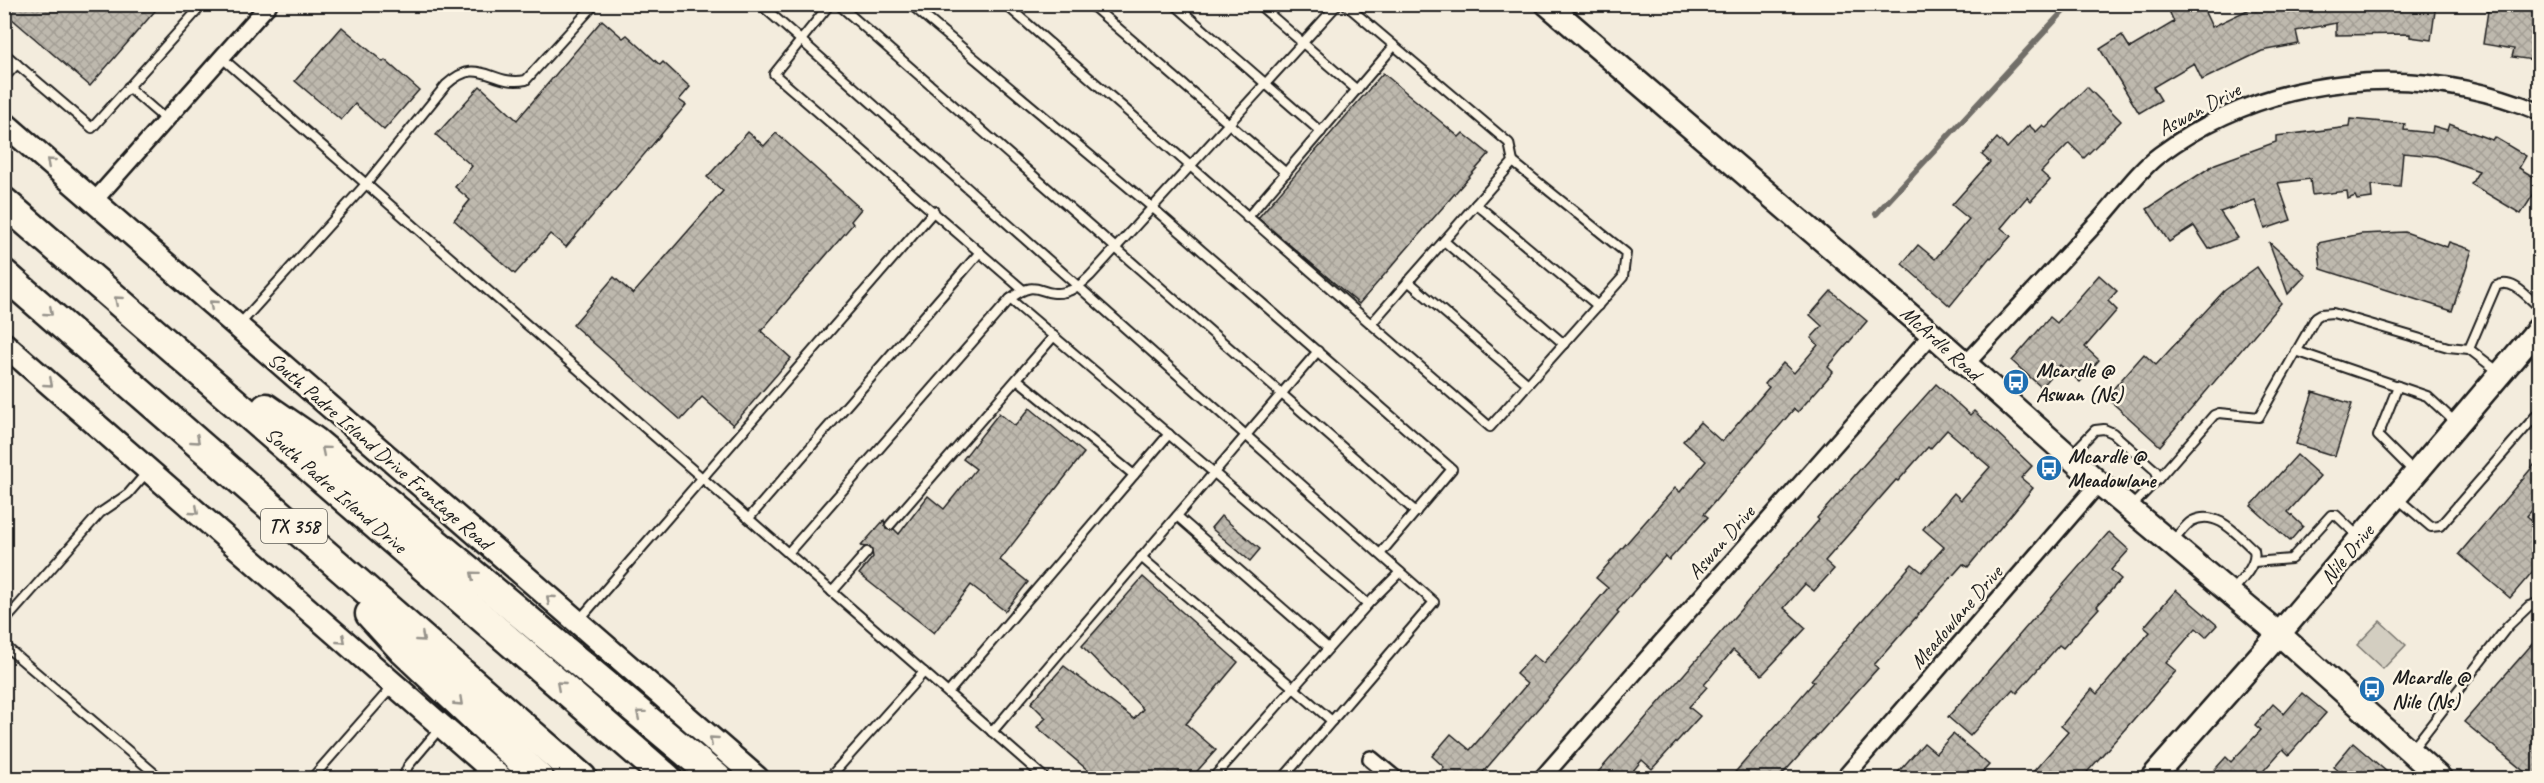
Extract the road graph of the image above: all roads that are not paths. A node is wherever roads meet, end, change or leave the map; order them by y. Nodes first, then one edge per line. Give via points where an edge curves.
1 (269, 4) edge
2 (595, 4) edge
3 (760, 4) edge
4 (830, 4) edge
5 (838, 4) edge
6 (910, 4) edge
7 (1005, 4) edge
8 (1090, 4) edge
9 (1174, 4) edge
10 (1258, 4) edge
11 (1338, 4) edge
12 (1345, 4) edge
13 (1547, 4) edge
14 (196, 12) dead end
15 (801, 40) junction
16 (1303, 43) junction
17 (1394, 46) junction
18 (4, 53) edge
19 (221, 57) junction
20 (17, 64) junction
21 (4, 78) edge
22 (1266, 84) junction
23 (128, 87) junction
24 (1357, 90) junction
25 (2540, 112) edge
26 (166, 120) junction
27 (4, 123) edge
28 (1229, 124) junction
29 (1321, 132) junction
30 (1513, 162) junction
31 (1190, 167) junction
32 (1286, 173) junction
33 (366, 184) junction
34 (95, 200) junction
35 (4, 202) edge
36 (1476, 204) junction
37 (1153, 208) junction
38 (934, 211) junction
39 (1247, 218) junction
40 (1444, 241) junction
41 (1117, 248) junction
42 (980, 252) junction
43 (4, 274) edge
44 (1408, 281) junction
45 (1079, 286) junction
46 (1022, 289) junction
47 (1010, 299) junction
48 (1598, 306) junction
49 (2540, 308) edge
50 (1371, 324) junction
51 (238, 326) junction
52 (2540, 327) edge
53 (1932, 334) junction
54 (1054, 336) junction
55 (162, 338) junction
56 (4, 344) edge
57 (1564, 344) junction
58 (2469, 349) junction
59 (1318, 351) junction
60 (2296, 351) junction
61 (1965, 365) junction
62 (2500, 374) junction
63 (1017, 379) junction
64 (1528, 384) junction
65 (2398, 386) junction
66 (1282, 394) junction
67 (2540, 411) edge
68 (2457, 424) junction
69 (1168, 434) junction
70 (1247, 434) junction
71 (2069, 457) junction
72 (149, 470) junction
73 (1213, 473) junction
74 (2415, 473) junction
75 (1134, 475) junction
76 (703, 478) junction
77 (2158, 479) junction
78 (2099, 483) junction
79 (2396, 497) junction
80 (273, 508) junction
81 (2130, 508) junction
82 (1416, 512) junction
83 (1177, 516) junction
84 (749, 518) junction
85 (890, 525) dead end
86 (2360, 538) junction
87 (2171, 543) junction
88 (867, 552) dead end
89 (788, 553) junction
90 (1380, 554) junction
91 (1141, 557) junction
92 (2254, 562) junction
93 (1400, 572) junction
94 (832, 592) junction
95 (2231, 593) junction
96 (2540, 602) edge
97 (1368, 604) junction
98 (4, 622) edge
99 (577, 622) junction
100 (2279, 634) junction
101 (4, 645) edge
102 (1328, 648) junction
103 (924, 672) junction
104 (393, 684) junction
105 (1293, 688) junction
106 (948, 693) junction
107 (1332, 721) junction
108 (442, 726) junction
109 (992, 732) junction
110 (2410, 752) junction
111 (1371, 759) dead end
112 (402, 777) edge
113 (160, 778) edge
114 (312, 778) edge
115 (501, 778) edge
116 (539, 778) edge
117 (582, 778) edge
118 (668, 778) edge
119 (717, 778) edge
120 (757, 778) edge
121 (829, 778) edge
122 (1045, 778) edge
123 (1213, 778) edge
124 (1283, 778) edge
125 (1394, 778) edge
126 (1542, 778) edge
127 (1844, 778) edge
128 (2152, 778) edge
129 (2440, 778) edge

1 - 19 street
2 - 33 lane via 526,80 516,82 476,71 458,74
3 - 15 lane
4 - 15 lane
5 - 41 lane
6 - 37 lane
7 - 31 lane
8 - 28 lane
9 - 22 lane
10 - 16 lane
11 - 16 lane
12 - 17 lane
13 - 53 main road, McArdle Road
14 - 23 lane
15 - 38 lane via 774,74
15 - 45 lane
16 - 22 lane
16 - 24 lane
17 - 24 lane
17 - 30 lane via 1509,143
18 - 20 lane
19 - 26 street
19 - 33 lane
20 - 21 lane
20 - 23 lane via 92,128
22 - 28 lane
22 - 29 lane
23 - 26 lane
24 - 29 lane
25 - 61 street, Aswan Drive via 2487,95 2418,82 2367,80 2312,87 2261,100 2208,125 2158,156
26 - 34 street
34 -> 27 main road, South Padre Island Drive Frontage Road
28 - 31 lane
28 - 32 lane
29 - 32 lane
30 - 36 lane
30 - 48 lane via 1626,253 1623,277
31 - 37 lane
31 - 39 lane
32 - 39 lane
33 - 51 lane
33 - 76 lane
51 -> 34 main road, South Padre Island Drive Frontage Road
55 -> 35 highway, South Padre Island Drive / TX 358
36 - 40 lane
36 - 48 lane
37 - 41 lane
37 - 59 lane
38 - 42 lane
38 - 76 lane
39 - 50 lane
40 - 44 lane
40 - 57 lane
41 - 45 lane
41 - 66 lane
42 - 46 lane
42 - 84 lane
43 -> 80 highway, TX 358
44 - 50 lane
44 - 64 lane
45 - 46 lane via 1064,293 1035,287
45 - 70 lane
46 - 47 lane
47 - 54 lane
47 - 89 lane
48 - 57 lane
49 - 58 lane via 2516,287 2501,283 2496,286
50 - 64 lane via 1490,427
99 -> 51 main road, South Padre Island Drive Frontage Road
52 - 62 main road, Nile Drive
53 - 61 main road, McArdle Road
53 - 126 street, Aswan Drive
54 - 63 lane
54 - 69 lane
118 -> 55 highway, South Padre Island Drive / TX 358
119 -> 55 highway via 314,441
56 -> 72 main road
57 - 64 lane
58 - 60 lane via 2321,314
58 - 62 lane
59 - 66 lane
59 - 82 lane via 1452,469
60 - 65 lane
60 - 77 lane via 2259,417 2214,415
61 - 71 main road, McArdle Road
62 - 68 main road, Nile Drive
63 - 75 lane
63 - 85 lane
65 - 68 lane via 2427,396
65 - 74 lane via 2378,436
66 - 70 lane
66 - 82 lane
67 - 79 lane via 2440,526 2431,526
68 - 74 main road, Nile Drive
69 - 73 lane
69 - 75 lane
70 - 73 lane
70 - 90 lane
71 - 77 lane via 2095,430 2104,429 2156,471
71 - 78 main road, McArdle Road
72 - 98 lane via 128,494 100,513
72 -> 104 main road
73 - 83 lane
73 - 97 lane
74 - 79 main road, Nile Drive
75 - 106 lane
76 - 84 lane
76 - 99 lane
77 - 81 lane
78 - 81 main road, McArdle Road
78 - 127 street, Meadowlane Drive
79 - 86 main road, Nile Drive
80 -> 116 highway via 403,650
80 -> 117 highway, TX 358
81 - 87 main road, McArdle Road
82 - 90 lane
83 - 91 lane
83 - 102 lane
84 - 89 lane
86 - 92 lane via 2336,515 2331,515 2291,559
86 - 100 main road, Nile Drive
87 - 92 lane via 2192,521 2207,518 2222,522 2254,550
87 - 95 main road, McArdle Road
88 - 94 lane
89 - 94 lane
90 - 93 lane
91 - 105 lane
91 - 109 lane
92 - 95 lane
93 - 97 lane
93 - 107 lane via 1434,602
94 - 103 lane
95 - 100 main road, McArdle Road
96 - 110 lane via 2529,606 2508,626
97 - 102 lane
120 -> 99 main road, South Padre Island Drive Frontage Road
100 - 110 main road, McArdle Road
100 - 128 main road, Nile Drive
101 - 113 lane
102 - 105 lane
103 - 106 lane
103 - 121 lane
104 - 108 main road
104 - 114 lane
105 - 107 lane
105 - 123 lane
106 - 109 lane
107 - 124 lane
108 - 112 lane
108 - 115 main road
109 - 122 lane
110 - 129 main road, McArdle Road
111 - 125 street

